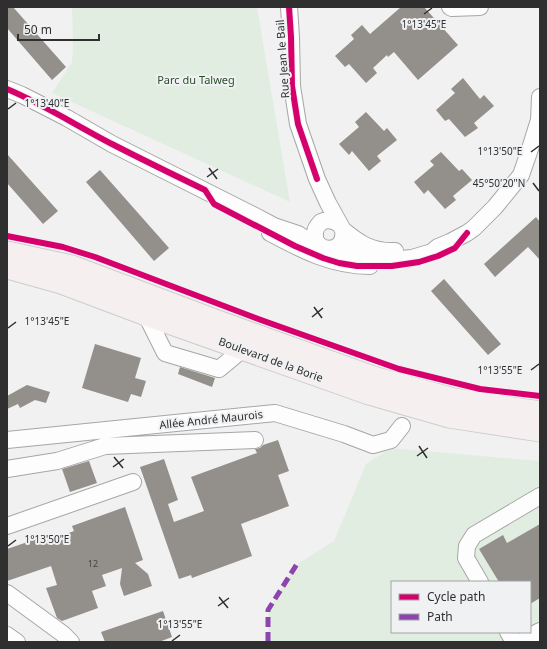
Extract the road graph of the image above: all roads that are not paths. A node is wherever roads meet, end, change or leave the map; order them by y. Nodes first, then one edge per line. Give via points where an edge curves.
1 (289, 7) edge
2 (450, 7) edge
3 (480, 7) edge
4 (7, 89) edge
5 (540, 97) edge
6 (205, 190) junction
7 (328, 203) junction
8 (319, 225) junction
9 (341, 227) junction
10 (467, 233) junction
11 (298, 234) junction
12 (319, 245) junction
13 (337, 247) junction
14 (438, 247) junction
15 (7, 252) edge
16 (7, 268) edge
17 (146, 315) junction
18 (243, 349) junction
19 (540, 412) edge
20 (402, 426) dead end
21 (540, 431) edge
22 (7, 440) edge
23 (255, 440) dead end
24 (7, 469) edge
25 (133, 482) dead end
26 (540, 496) edge
27 (7, 526) edge
28 (479, 581) edge
29 (7, 593) edge
30 (540, 630) edge
31 (509, 633) edge
32 (7, 635) edge
33 (17, 642) edge
34 (71, 642) edge
35 (514, 642) edge
36 (520, 642) edge

1 - 7 street, Rue Jean le Bail via 292,86 298,124
2 - 3 street
4 - 6 street
5 - 10 street via 539,120 521,175 495,207
6 - 10 street via 214,204 295,246 323,258 357,266 392,266 419,262 455,248
6 - 11 street via 274,226
7 - 8 street
7 - 9 street, Rue Jean le Bail
8 - 9 street via 332,220
8 - 11 street
8 - 12 street via 315,237
9 - 13 street via 343,240
9 - 14 street via 364,245 375,249 400,251
10 - 14 street
11 - 12 street
12 - 13 street via 326,249
13 - 14 street via 371,260 420,256
15 - 19 main road, Boulevard de la Borie via 72,266 373,377 454,399
16 - 17 main road, Boulevard de la Borie via 61,283
17 - 18 main road, Boulevard de la Borie
17 - 18 street via 165,353 219,369
18 - 21 main road, Boulevard de la Borie via 369,394 449,417
20 - 22 street, Allée André Maurois via 391,440 373,445 275,413
23 - 24 street via 105,446 57,461
25 - 27 street
26 - 28 street via 474,535 467,546 466,558
29 - 34 street
30 - 36 street
31 - 35 street
32 - 33 street

